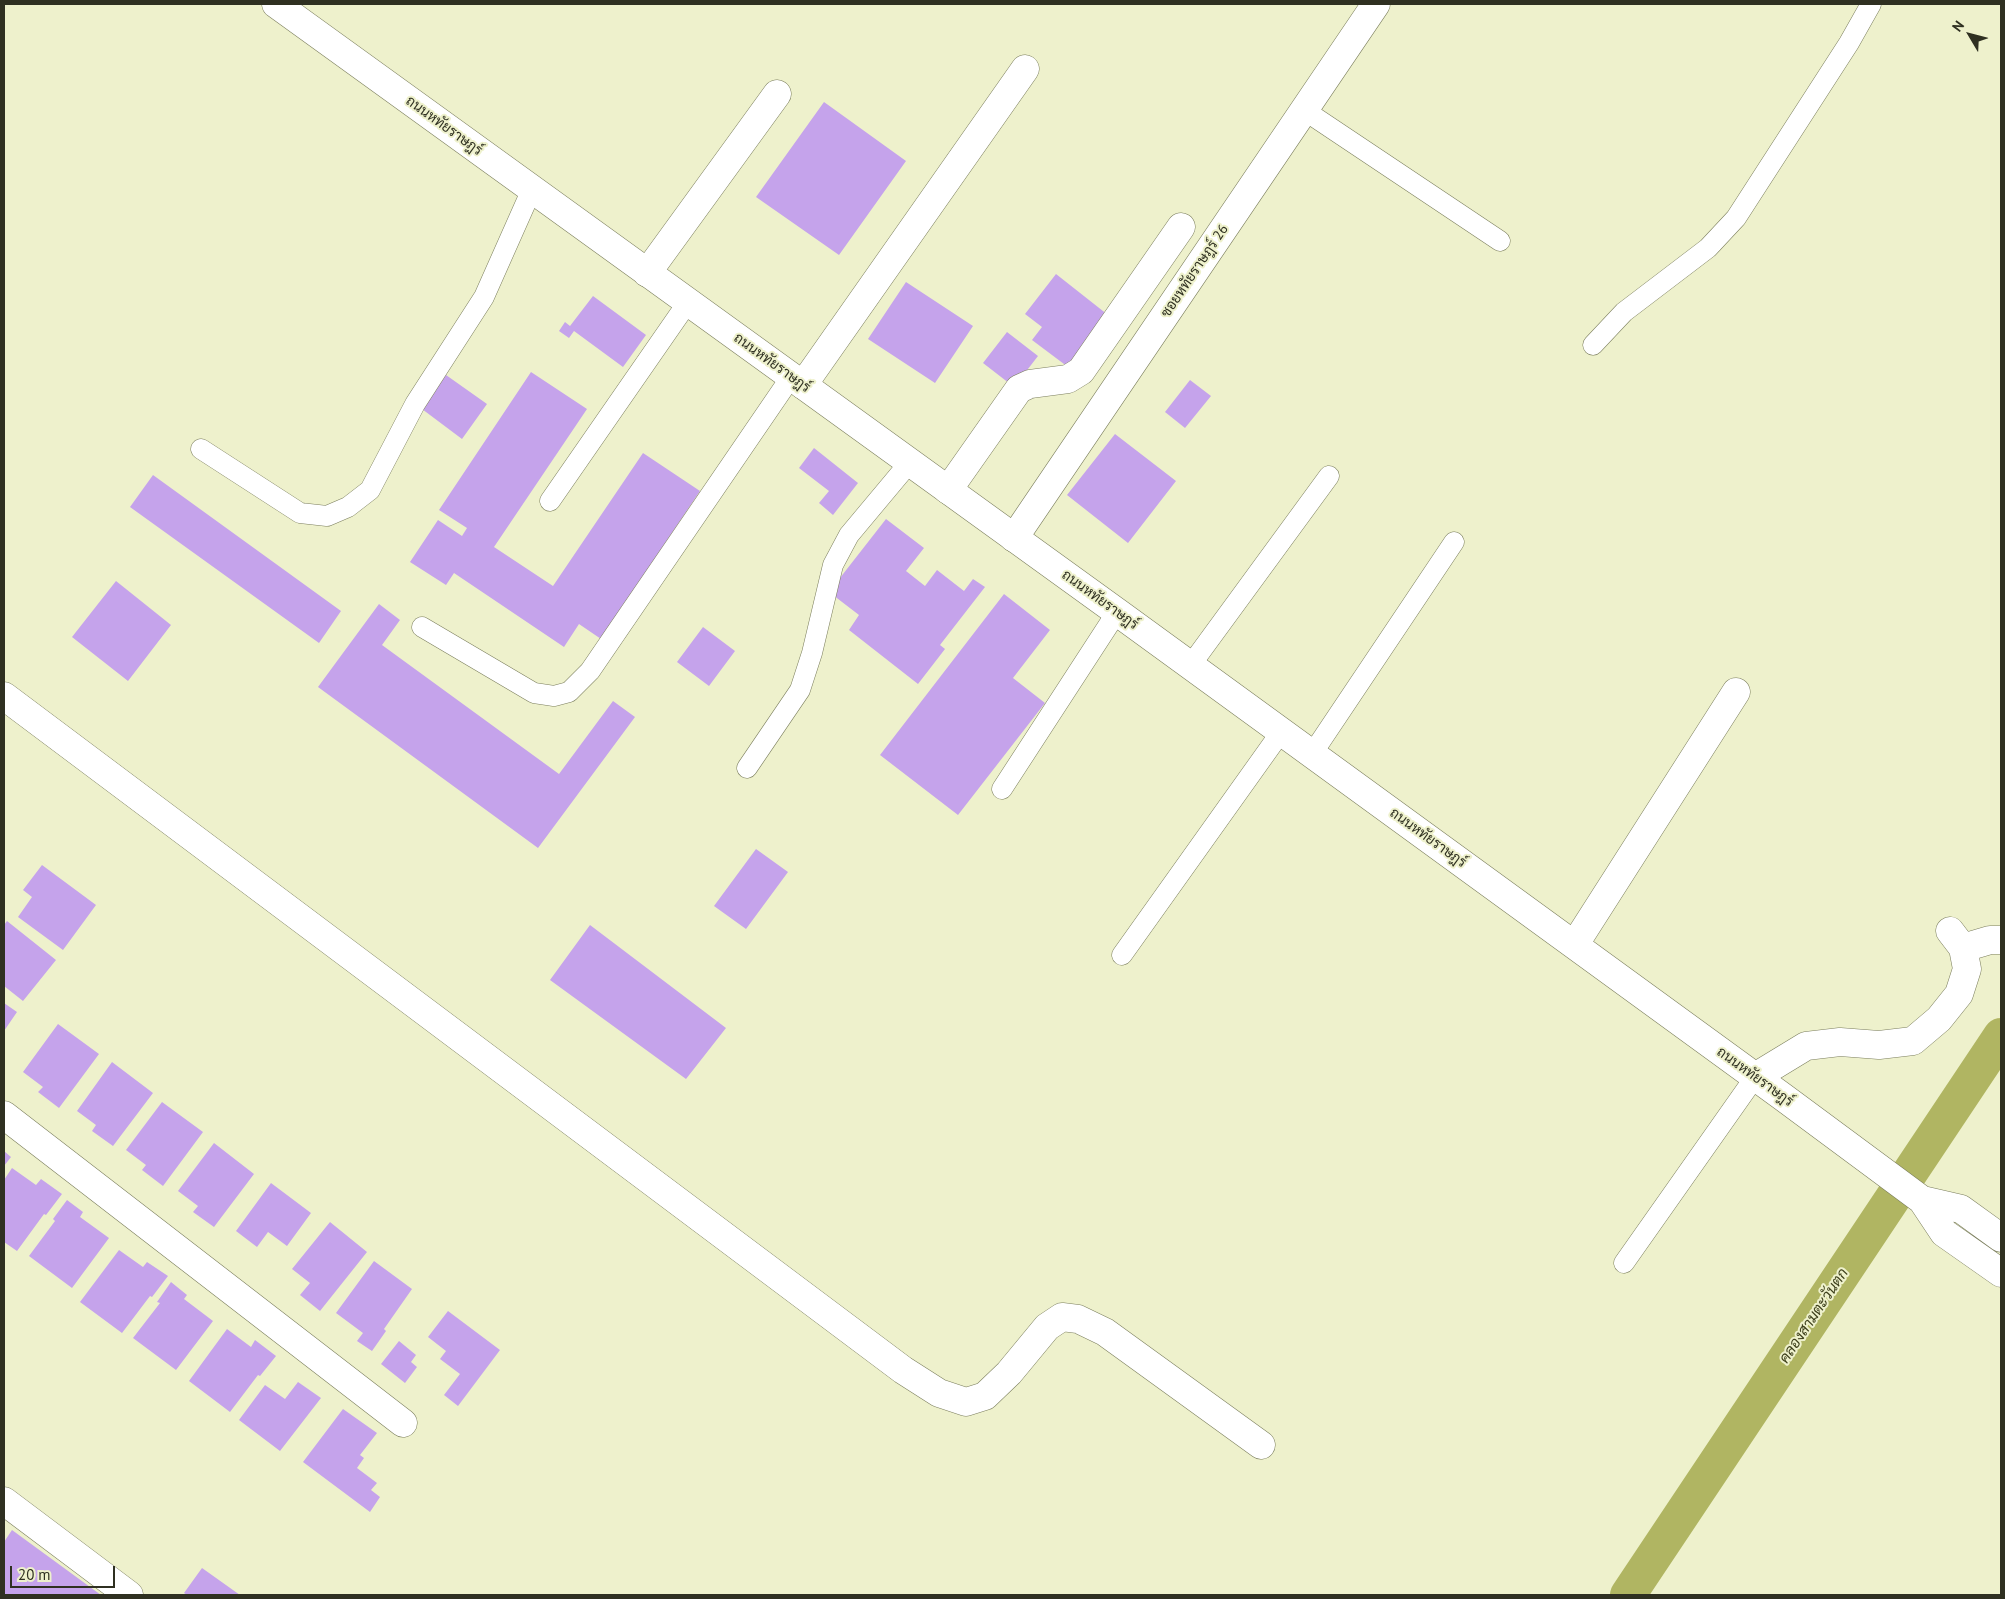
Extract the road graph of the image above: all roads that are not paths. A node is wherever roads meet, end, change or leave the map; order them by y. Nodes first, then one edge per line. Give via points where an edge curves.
1 (276, 4) edge
2 (1376, 4) edge
3 (1871, 4) edge
4 (1025, 69) dead end
5 (777, 94) dead end
6 (1304, 110) junction
7 (532, 189) junction
8 (1181, 227) dead end
9 (1500, 241) dead end
10 (647, 273) junction
11 (688, 302) junction
12 (1593, 345) dead end
13 (797, 381) junction
14 (201, 449) dead end
15 (910, 462) junction
16 (1329, 476) dead end
17 (948, 490) junction
18 (550, 501) dead end
19 (1014, 538) junction
20 (1454, 542) dead end
21 (1117, 612) junction
22 (422, 627) dead end
23 (1190, 666) junction
24 (1736, 692) dead end
25 (4, 696) edge
26 (1281, 732) junction
27 (1312, 754) junction
28 (747, 768) dead end
29 (1002, 789) dead end
30 (2001, 940) edge
31 (1575, 944) junction
32 (1122, 955) dead end
33 (1755, 1077) junction
34 (4, 1114) edge
35 (1922, 1200) junction
36 (2001, 1238) edge
37 (1624, 1263) dead end
38 (2001, 1273) edge
39 (403, 1423) dead end
40 (1260, 1445) dead end
41 (4, 1501) edge
42 (129, 1595) edge

1 - 7 street, ถนนหทัยราษฎร์
2 - 6 street, ซอยหทัยราษฎร์ 26
3 - 12 lane via 1850,42 1736,218 1708,248 1624,312
4 - 13 street
5 - 10 street
6 - 9 lane
6 - 19 street, ซอยหทัยราษฎร์ 26
7 - 10 street, ถนนหทัยราษฎร์
7 - 14 lane via 484,297 415,404 370,490 348,507 327,516 300,513
8 - 17 street via 1081,371 1068,379 1030,384 1018,389
10 - 11 street, ถนนหทัยราษฎร์
11 - 13 street, ถนนหทัยราษฎร์
11 - 18 lane
13 - 15 street, ถนนหทัยราษฎร์
13 - 22 lane via 590,671 569,692 554,696 534,693
15 - 17 street, ถนนหทัยราษฎร์
15 - 28 lane via 849,535 833,564 800,690
16 - 23 lane
17 - 19 street, ถนนหทัยราษฎร์
19 - 21 street, ถนนหทัยราษฎร์
20 - 27 lane
21 - 23 street, ถนนหทัยราษฎร์
21 - 29 lane
23 - 26 street, ถนนหทัยราษฎร์
24 - 31 street
25 - 40 street via 902,1370 939,1393 966,1402 985,1396 1047,1327 1062,1317 1078,1319 1105,1332
26 - 27 street, ถนนหทัยราษฎร์
26 - 32 lane
27 - 31 street, ถนนหทัยราษฎร์
30 - 33 street via 1956,939 1966,969 1959,994 1939,1019 1913,1041 1806,1046
31 - 33 street, ถนนหทัยราษฎร์
33 - 35 street, ถนนหทัยราษฎร์
33 - 37 lane
34 - 39 street
35 - 36 street, ถนนหทัยราษฎร์ via 1962,1209
35 - 38 street, ถนนหทัยราษฎร์ via 1944,1233
41 - 42 street

